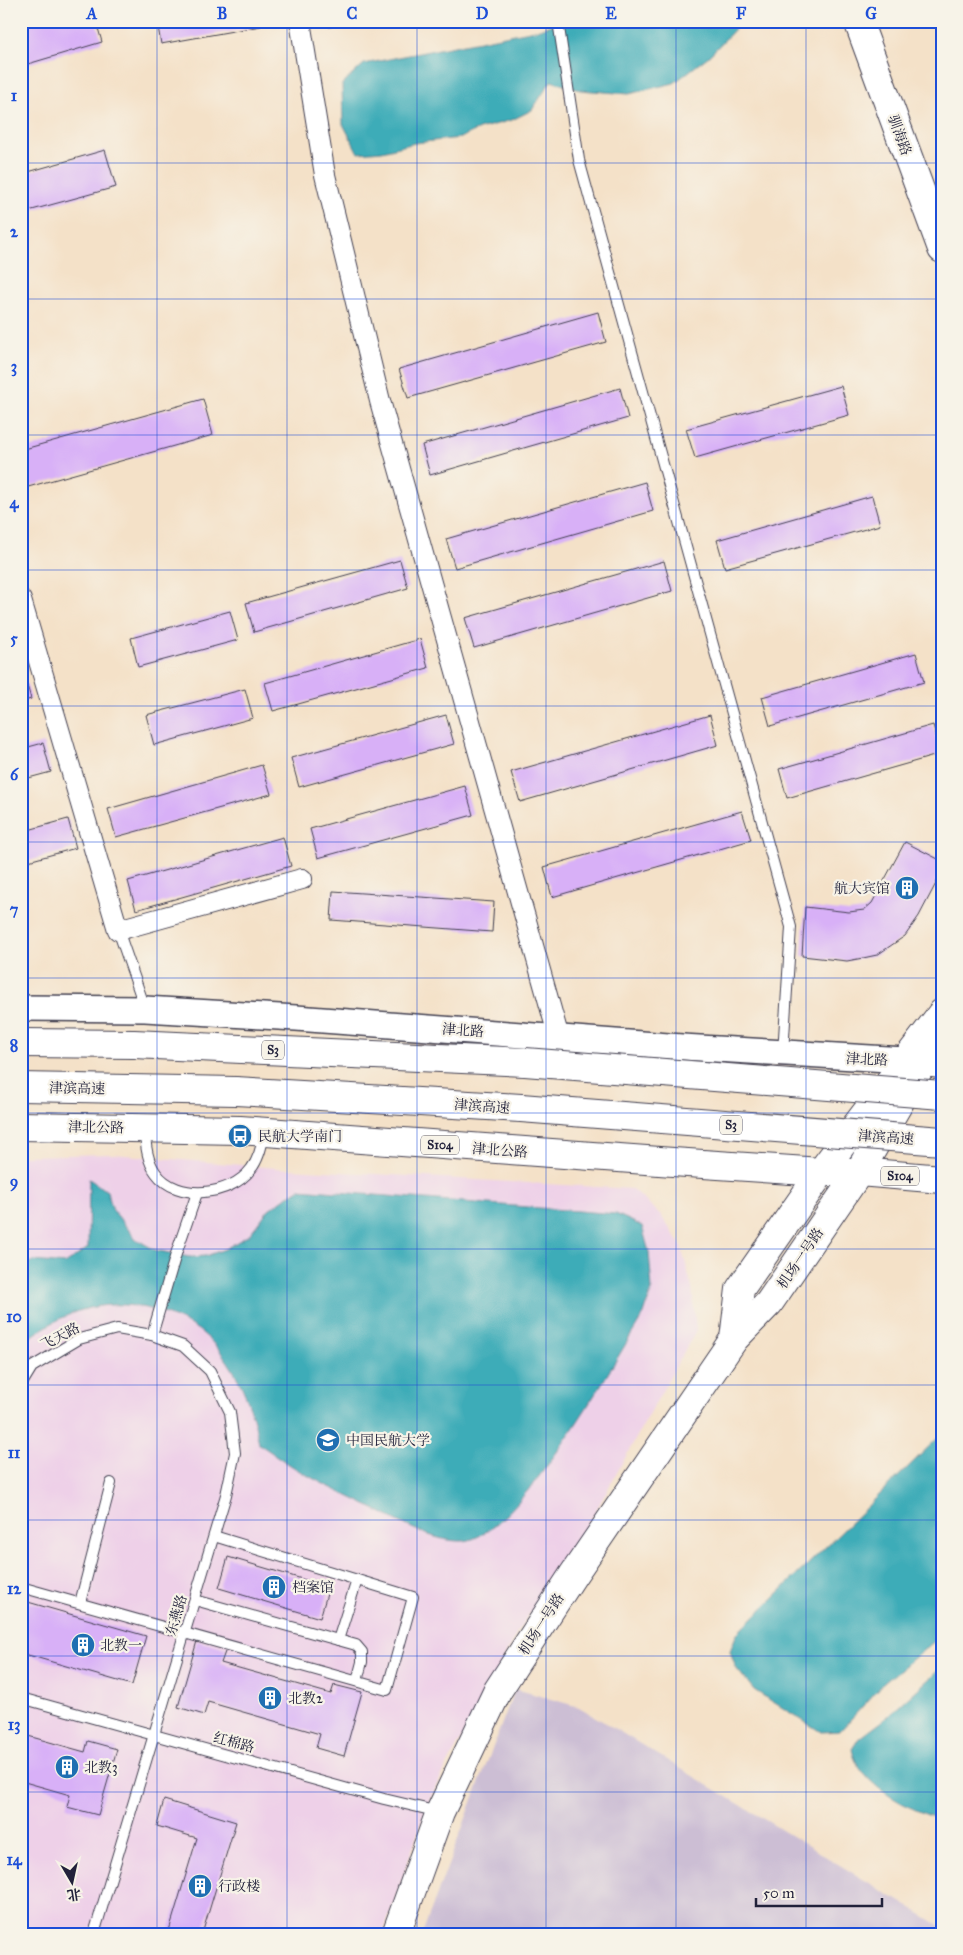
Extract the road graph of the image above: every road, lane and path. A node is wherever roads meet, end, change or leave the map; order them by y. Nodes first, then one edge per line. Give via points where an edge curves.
1 (300, 21) edge
2 (558, 21) edge
3 (858, 21) edge
4 (866, 21) edge
5 (942, 228) edge
6 (942, 249) edge
7 (21, 600) edge
8 (302, 880) dead end
9 (118, 930) junction
10 (21, 1008) edge
11 (145, 1009) junction
12 (942, 1013) edge
13 (942, 1035) edge
14 (559, 1038) junction
15 (21, 1043) edge
16 (783, 1054) junction
17 (923, 1062) edge
18 (21, 1087) edge
19 (942, 1095) edge
20 (21, 1117) edge
21 (21, 1126) edge
22 (144, 1128) junction
23 (264, 1132) junction
24 (942, 1141) edge
25 (824, 1168) junction
26 (859, 1172) junction
27 (942, 1180) edge
28 (197, 1193) junction
29 (152, 1335) junction
30 (734, 1339) junction
31 (21, 1385) edge
32 (111, 1483) dead end
33 (214, 1536) junction
34 (357, 1580) junction
35 (21, 1587) edge
36 (194, 1600) junction
37 (80, 1603) junction
38 (185, 1632) junction
39 (338, 1640) junction
40 (357, 1681) junction
41 (21, 1698) edge
42 (154, 1734) junction
43 (440, 1812) junction
44 (94, 1934) edge
45 (396, 1934) edge

1 - 14 street via 325,175 380,401
2 - 16 lane via 579,160 790,926
3 - 6 main road, 驯海路
4 - 5 main road, 驯海路
7 - 9 street
8 - 9 street
9 - 11 lane
10 - 11 street, 津北路
11 - 14 street, 津北路
12 - 17 main road
13 - 17 main road
14 - 16 street, 津北路
15 - 19 main road, S3, bridge via 134,1044 524,1062
16 - 17 street, 津北路
17 - 25 main road
17 - 26 main road, S104
18 - 24 main road, 津滨高速 / S3, bridge via 236,1091 521,1108
20 - 25 main road, 津北公路 / S104 via 234,1122
21 - 22 main road, 津北公路 / S104
22 - 23 main road, 津北公路 / S104
22 - 28 lane via 150,1161 156,1173 171,1186
23 - 25 main road, 津北公路 / S104
23 - 28 lane via 261,1149 251,1169 238,1182
25 - 26 main road, 津北公路 / S104
25 - 30 main road, 机场一号路 via 740,1289
26 - 27 main road, 津北公路 / S104
26 - 30 main road, 机场一号路 via 769,1303
28 - 29 lane
29 - 31 lane, 飞天路 via 117,1329 80,1339 32,1368
29 - 33 lane, 东燕路 via 183,1346 210,1371 230,1412 235,1453
30 - 43 main road, 机场一号路 via 498,1690
32 - 37 lane
33 - 34 lane
33 - 36 lane, 东燕路
34 - 39 lane
34 - 40 lane via 413,1597 388,1690
35 - 37 lane
36 - 38 lane, 东燕路
36 - 39 lane
37 - 38 lane
38 - 40 lane
38 - 42 lane, 东燕路
39 - 40 lane via 356,1645 362,1652
41 - 42 lane, 红棉路
42 - 43 lane, 红棉路
42 - 44 lane, 东燕路
43 - 45 main road, 机场一号路

